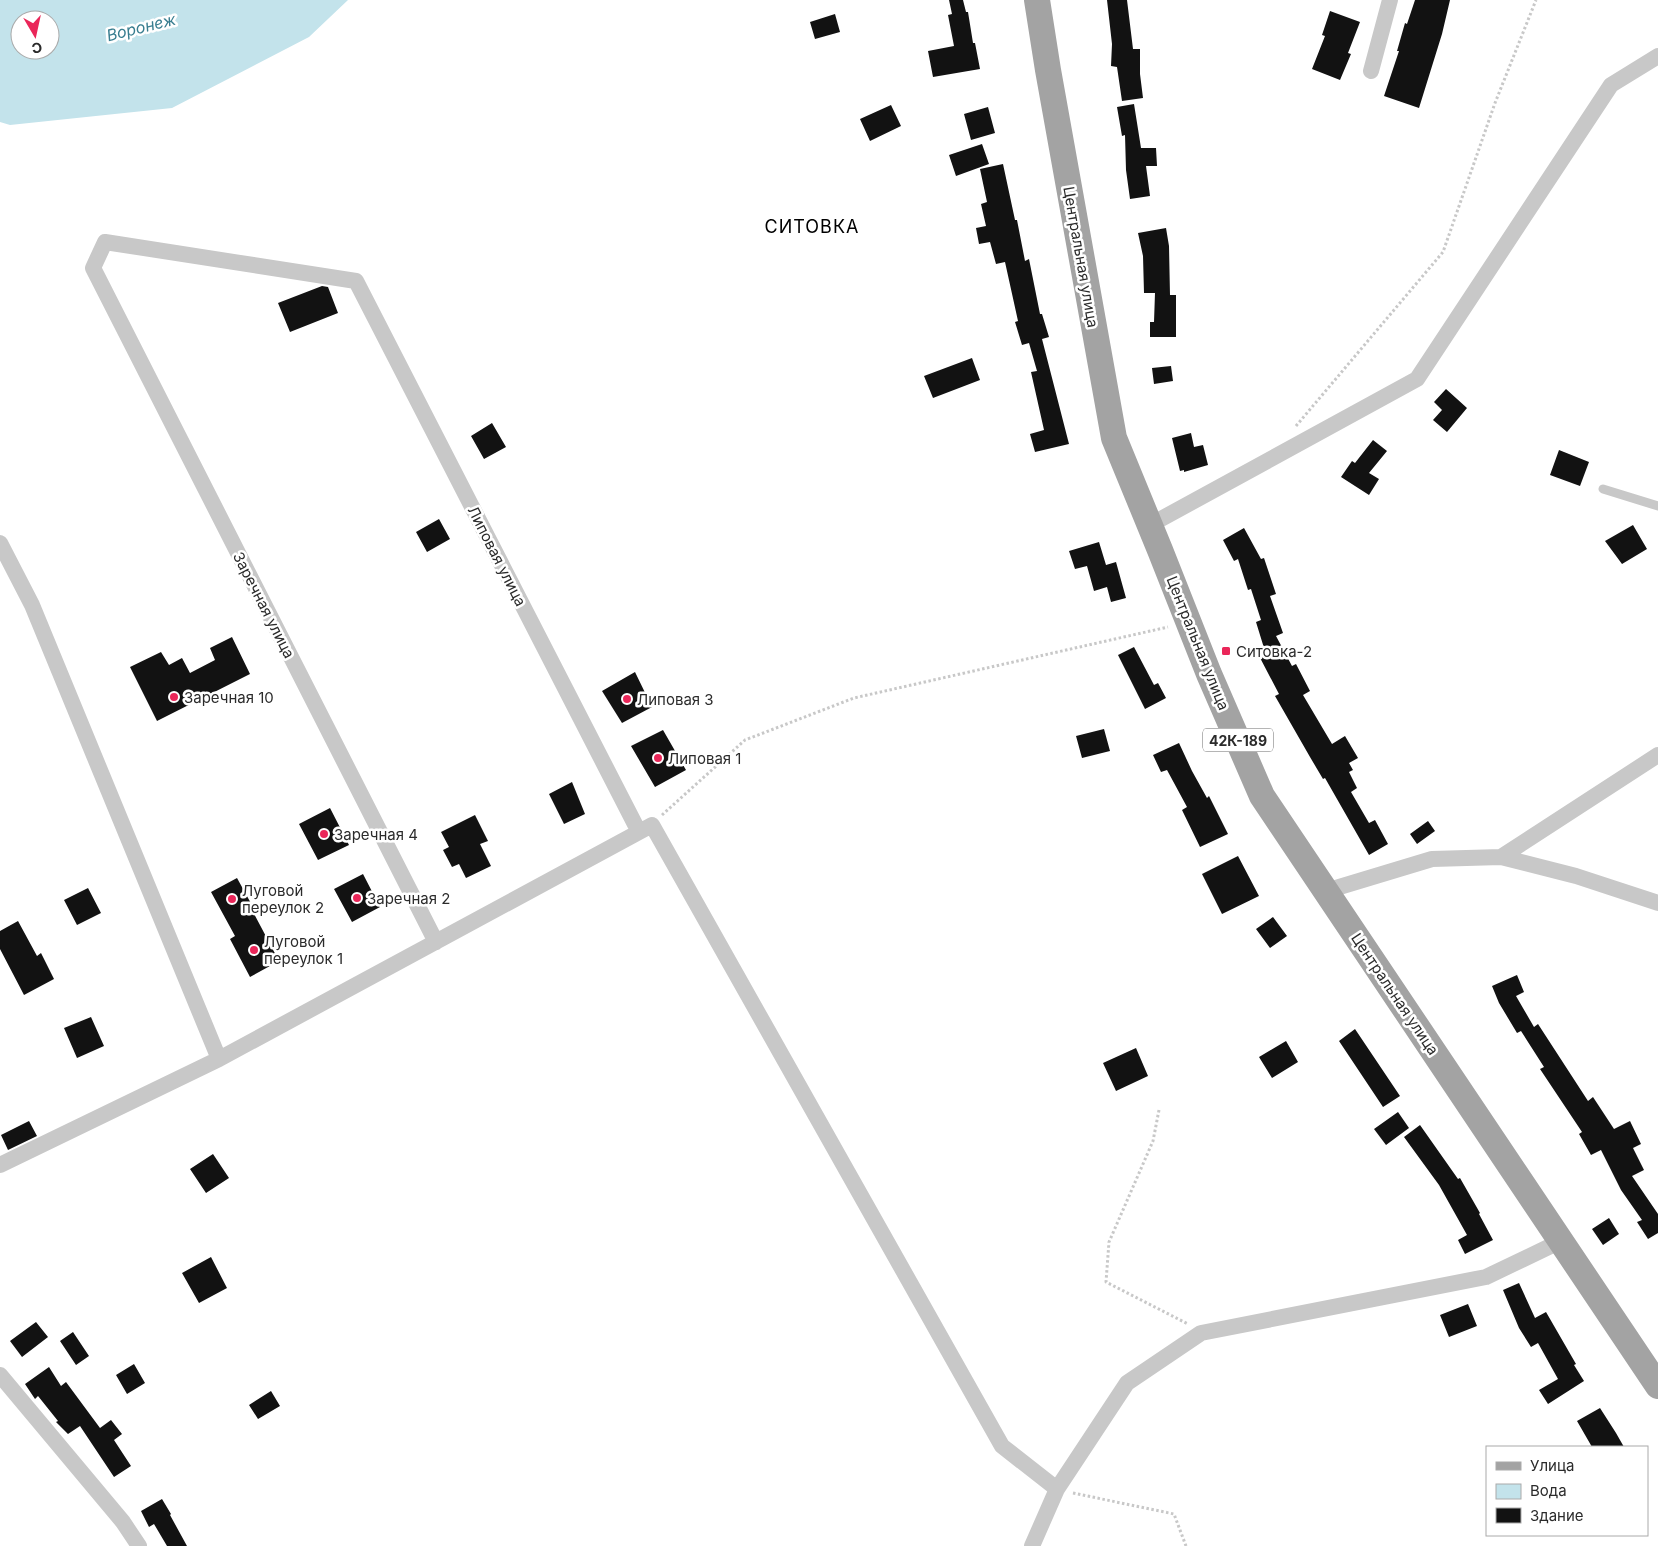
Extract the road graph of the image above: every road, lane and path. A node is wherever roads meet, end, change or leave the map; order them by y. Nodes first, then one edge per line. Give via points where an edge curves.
1 (1037, 0) edge
2 (1390, 0) edge
3 (1536, 0) edge
4 (1658, 56) edge
5 (1371, 71) dead end
6 (93, 268) joint
7 (1294, 428) dead end
8 (1603, 489) dead end
9 (1658, 506) edge
10 (1150, 525) junction
11 (0, 543) edge
12 (1188, 622) junction
13 (1658, 755) edge
14 (645, 828) junction
15 (1500, 857) junction
16 (1326, 891) junction
17 (1658, 903) edge
18 (436, 942) junction
19 (219, 1059) junction
20 (1158, 1110) dead end
21 (0, 1165) edge
22 (1561, 1241) junction
23 (1204, 1332) junction
24 (0, 1375) edge
25 (1658, 1386) edge
26 (1057, 1489) junction
27 (139, 1546) edge
28 (1032, 1546) edge
29 (1186, 1546) edge

1 - 10 main road, Центральная улица / 42К-189 via 1114,438
2 - 5 street
3 - 7 path via 1495,103 1444,252
4 - 10 street via 1611,86 1417,379
6 - 14 street, Липовая улица via 104,242 356,281
6 - 18 street, Заречная улица
8 - 9 lane
10 - 12 main road, Центральная улица / 42К-189
11 - 19 street via 32,605
12 - 14 path via 854,698 745,740
12 - 16 main road, Центральная улица / 42К-189 via 1262,796
13 - 15 street
14 - 18 street
14 - 26 street, Липовая улица via 1002,1446
15 - 16 street via 1432,859
15 - 17 street via 1576,876
16 - 22 main road, Центральная улица / 42К-189
18 - 19 street
19 - 21 street
20 - 23 path via 1153,1141 1109,1242 1106,1282
22 - 23 street via 1486,1277
22 - 25 main road, Центральная улица / 42К-189
23 - 26 street via 1128,1383
24 - 27 street via 123,1522
26 - 28 street
26 - 29 path via 1174,1514

